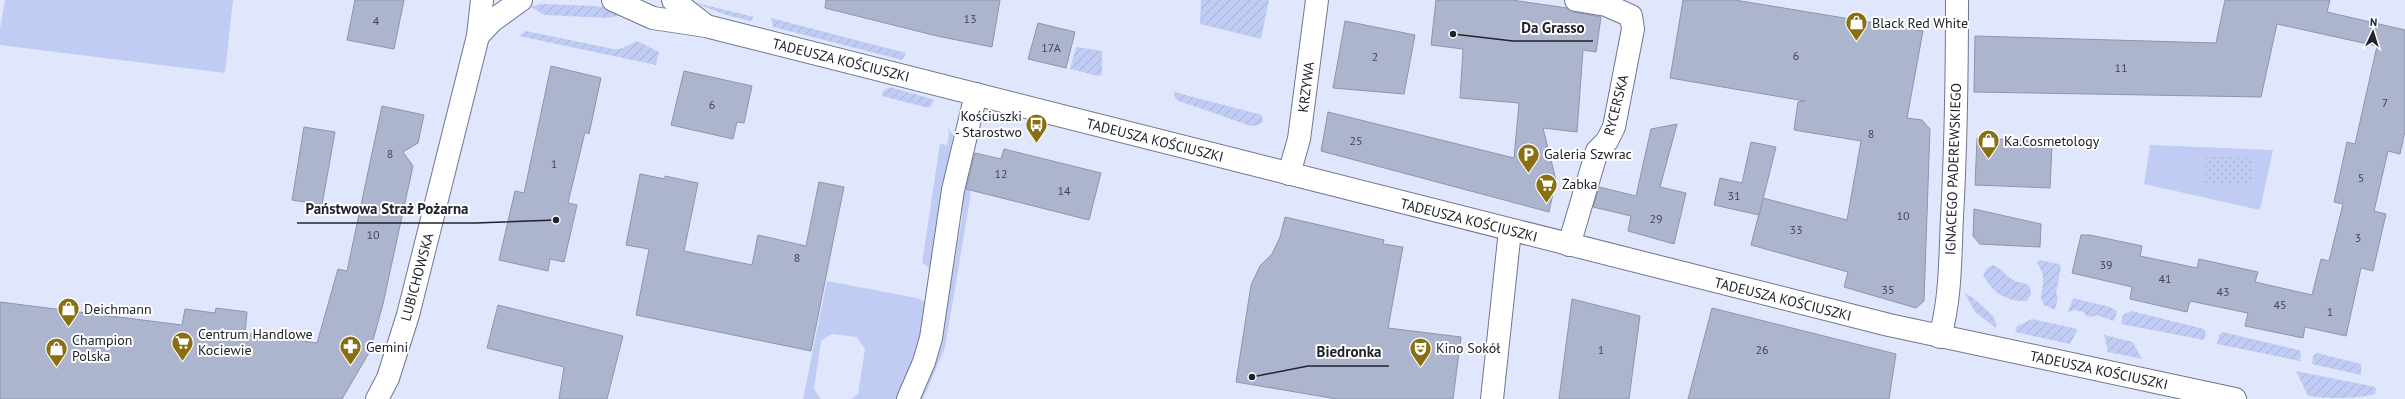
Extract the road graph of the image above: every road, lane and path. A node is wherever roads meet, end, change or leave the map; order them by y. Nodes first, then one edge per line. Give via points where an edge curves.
1 (482, 0) edge
2 (521, 0) edge
3 (613, 0) edge
4 (673, 0) edge
5 (1318, 0) edge
6 (1576, 0) edge
7 (1957, 0) edge
8 (706, 26) junction
9 (478, 36) junction
10 (976, 94) junction
11 (1289, 174) junction
12 (1510, 230) junction
13 (1569, 245) junction
14 (1940, 338) junction
15 (377, 399) edge
16 (908, 399) edge
17 (1492, 399) edge
18 (2235, 399) edge

1 - 9 street, LUBICHOWSKA
2 - 9 street, LUBICHOWSKA via 492,21
3 - 8 street, TADEUSZA KOŚCIUSZKI via 653,18
4 - 8 street, TADEUSZA KOŚCIUSZKI
5 - 11 street, KRZYWA via 1299,139
6 - 13 street, RYCERSKA via 1606,6 1631,16 1633,29 1614,127 1607,141 1597,151
7 - 14 street, IGNACEGO PADEREWSKIEGO via 1956,132 1950,282 1948,310
8 - 10 street, TADEUSZA KOŚCIUSZKI
9 - 15 street, LUBICHOWSKA via 408,315 388,378
10 - 11 street, TADEUSZA KOŚCIUSZKI
10 - 16 street via 954,190 931,338
11 - 12 street, TADEUSZA KOŚCIUSZKI
12 - 13 street, TADEUSZA KOŚCIUSZKI
12 - 17 street
13 - 14 street, TADEUSZA KOŚCIUSZKI
14 - 18 street, TADEUSZA KOŚCIUSZKI

